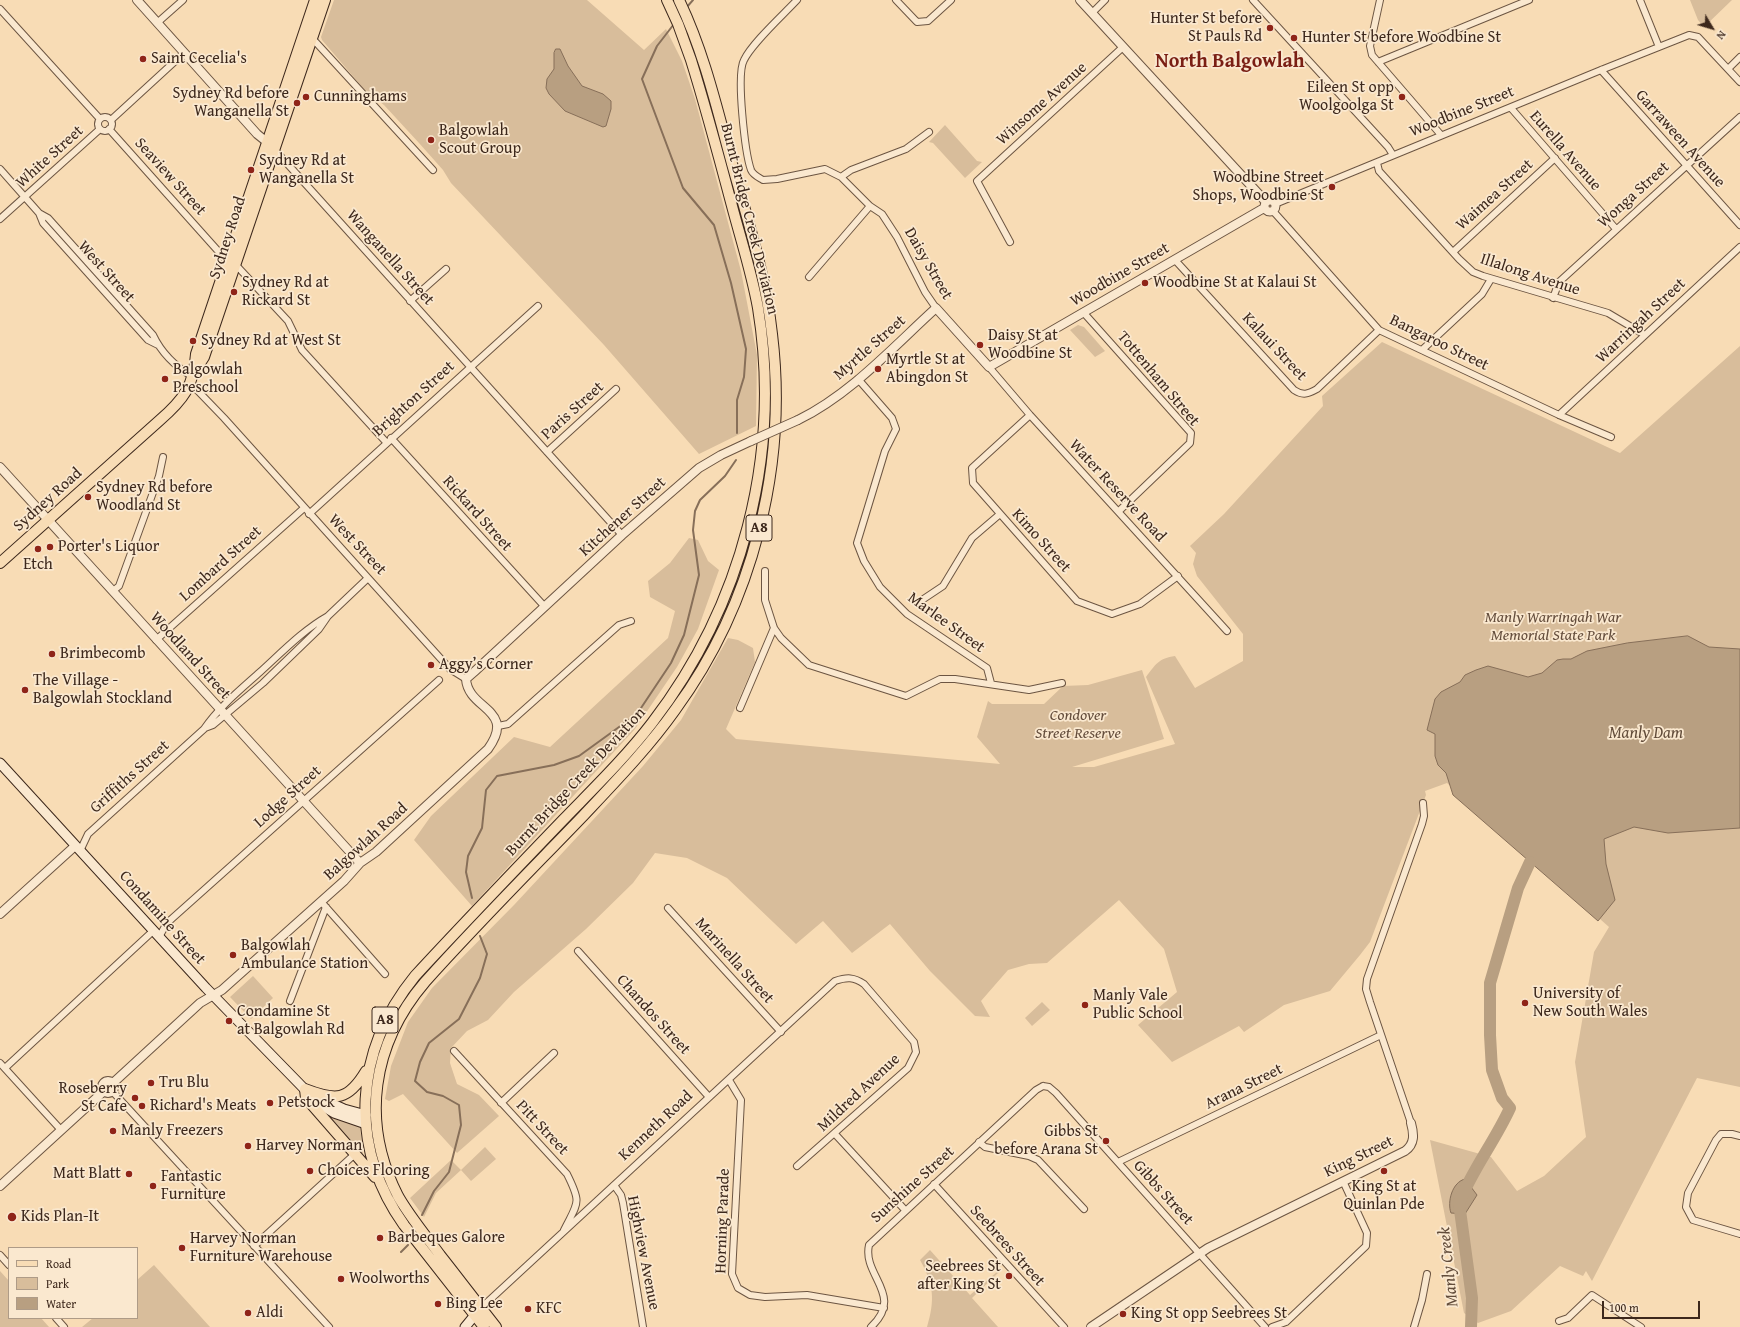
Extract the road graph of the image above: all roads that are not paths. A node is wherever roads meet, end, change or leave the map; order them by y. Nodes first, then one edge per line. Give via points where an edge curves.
1 (136, 0) edge
2 (183, 0) edge
3 (314, 0) edge
4 (325, 0) edge
5 (667, 0) edge
6 (796, 0) edge
7 (896, 0) edge
8 (951, 0) edge
9 (1080, 0) edge
10 (1106, 0) edge
11 (1253, 0) edge
12 (1380, 0) edge
13 (1529, 0) edge
14 (1640, 0) edge
15 (683, 7) edge
16 (0, 9) edge
17 (1092, 13) junction
18 (157, 23) junction
19 (308, 34) junction
20 (1123, 47) junction
21 (1659, 47) junction
22 (184, 53) junction
23 (1740, 57) edge
24 (1378, 62) junction
25 (1728, 69) junction
26 (1601, 70) junction
27 (1740, 82) edge
28 (1511, 108) junction
29 (1740, 117) edge
30 (100, 119) junction
31 (111, 120) junction
32 (100, 129) junction
33 (109, 129) junction
34 (929, 132) dead end
35 (1442, 135) junction
36 (267, 142) junction
37 (275, 150) junction
38 (1393, 155) junction
39 (1554, 158) junction
40 (1377, 163) junction
41 (1686, 165) junction
42 (0, 169) edge
43 (433, 170) dead end
44 (841, 177) junction
45 (25, 197) junction
46 (1265, 205) junction
47 (870, 206) junction
48 (1274, 208) junction
49 (0, 219) edge
50 (1740, 225) edge
51 (1616, 229) junction
52 (1010, 242) dead end
53 (1740, 247) edge
54 (1453, 252) junction
55 (1175, 260) junction
56 (231, 262) junction
57 (446, 269) dead end
58 (809, 277) dead end
59 (1491, 279) junction
60 (1553, 298) junction
61 (410, 301) junction
62 (538, 306) dead end
63 (936, 308) junction
64 (1083, 312) junction
65 (1379, 330) junction
66 (1646, 335) junction
67 (1422, 350) junction
68 (470, 366) junction
69 (989, 367) junction
70 (192, 378) junction
71 (858, 379) junction
72 (616, 389) dead end
73 (820, 408) joint
74 (1030, 415) junction
75 (1559, 415) junction
76 (1611, 436) dead end
77 (388, 440) junction
78 (547, 452) junction
79 (164, 457) dead end
80 (0, 466) edge
81 (304, 508) junction
82 (1119, 512) junction
83 (309, 514) junction
84 (1000, 514) junction
85 (48, 520) junction
86 (622, 535) junction
87 (0, 563) edge
88 (765, 571) dead end
89 (1178, 576) junction
90 (368, 578) junction
91 (113, 591) junction
92 (922, 600) dead end
93 (545, 608) junction
94 (328, 616) junction
95 (631, 621) dead end
96 (774, 628) junction
97 (1227, 631) dead end
98 (156, 640) junction
99 (466, 679) junction
100 (439, 680) dead end
101 (991, 683) junction
102 (1062, 683) dead end
103 (740, 708) dead end
104 (222, 712) junction
105 (498, 726) junction
106 (0, 763) edge
107 (303, 801) junction
108 (1423, 803) dead end
109 (78, 848) junction
110 (360, 863) junction
111 (323, 904) junction
112 (668, 908) dead end
113 (0, 913) edge
114 (156, 934) junction
115 (578, 951) dead end
116 (385, 974) dead end
117 (856, 979) joint
118 (213, 995) junction
119 (290, 1001) dead end
120 (781, 1032) junction
121 (1381, 1035) junction
122 (454, 1051) dead end
123 (554, 1052) dead end
124 (2, 1065) edge
125 (369, 1066) junction
126 (729, 1080) junction
127 (112, 1083) junction
128 (1042, 1083) joint
129 (305, 1089) junction
130 (104, 1091) junction
131 (112, 1092) junction
132 (709, 1097) junction
133 (501, 1102) junction
134 (369, 1119) junction
135 (1411, 1123) joint
136 (61, 1130) junction
137 (835, 1134) junction
138 (1740, 1136) edge
139 (979, 1142) junction
140 (356, 1154) junction
141 (1118, 1162) junction
142 (797, 1166) dead end
143 (2, 1181) edge
144 (1343, 1181) junction
145 (380, 1184) junction
146 (934, 1184) junction
147 (614, 1185) junction
148 (1084, 1209) dead end
149 (905, 1210) junction
150 (562, 1234) junction
151 (1740, 1234) edge
152 (254, 1246) junction
153 (1200, 1252) junction
154 (0, 1254) edge
155 (8, 1264) edge
156 (1427, 1274) dead end
157 (884, 1308) junction
158 (478, 1311) junction
159 (57, 1319) edge
160 (1559, 1321) dead end
161 (1062, 1326) edge
162 (64, 1327) edge
163 (329, 1327) edge
164 (465, 1327) edge
165 (484, 1327) edge
166 (496, 1327) edge
167 (643, 1327) edge
168 (871, 1327) edge
169 (1091, 1327) edge
170 (1265, 1327) edge
171 (1272, 1327) edge
172 (1414, 1327) edge
173 (1641, 1327) edge

1 - 18 street, Wanganella Street
2 - 18 street
3 - 19 main road, Sydney Road
4 - 19 main road, Sydney Road
5 - 125 main road, Burnt Bridge Creek Deviation / A8 via 677,20 698,82 747,261 761,332 765,393 764,426 757,486 746,536 714,623 670,699 624,756 414,976 388,1014
6 - 44 street via 749,52 741,67 747,150 752,171 762,180 777,180 825,169
7 - 8 street via 917,22 928,21
9 - 17 street
10 - 17 street
11 - 38 street
12 - 24 street via 1370,46 1372,55
13 - 24 street
14 - 21 street
15 - 134 main road, Burnt Bridge Creek Deviation / A8 via 707,72 759,264 772,333 776,390 772,465 764,510 749,566 729,618 712,652 678,708 661,730 437,968 403,1010 389,1037
16 - 30 street
17 - 20 street
18 - 22 street, Wanganella Street
19 - 36 main road, Sydney Road
19 - 37 main road, Sydney Road
19 - 43 street
20 - 46 street
20 - 52 street, Winsome Avenue via 977,181
21 - 25 street, Woodbine Street via 1694,35
21 - 26 street, Woodbine Street
22 - 31 street
22 - 36 street, Wanganella Street
23 - 25 street
24 - 35 street
25 - 27 street
26 - 28 street, Woodbine Street
26 - 41 street, Garraween Avenue
28 - 35 street, Woodbine Street
28 - 39 street, Eurella Avenue
29 - 41 street, Wonga Street
30 - 31 street via 105,117
30 - 32 street
31 - 33 street
32 - 33 street
32 - 45 street, White Street
33 - 56 street, Seaview Street
34 - 44 street via 906,149 851,170
35 - 38 street, Woodbine Street
36 - 37 street, Wanganella Street
36 - 56 main road, Sydney Road
37 - 56 main road, Sydney Road
37 - 61 street, Wanganella Street
38 - 40 street, Woodbine Street
39 - 51 street, Eurella Avenue
39 - 54 street, Waimea Street
40 - 48 street, Woodbine Street
40 - 54 street, Illalong Avenue via 1379,171
41 - 50 street, Garraween Avenue
41 - 51 street, Wonga Street
42 - 45 street, West Street
44 - 47 street, Daisy Street
45 - 49 street, White Street
45 - 70 street, West Street via 48,218 153,335 158,345 178,367
46 - 48 street via 1269,212
46 - 55 street, Woodbine Street
47 - 58 street
47 - 63 street, Daisy Street via 882,214 897,237
48 - 65 street, Bangaroo Street
51 - 60 street, Wonga Street via 1559,282
53 - 66 street, Warringah Street
54 - 59 street, Illalong Avenue via 1473,272
55 - 64 street, Woodbine Street
55 - 65 street, Kalaui Street via 1300,394 1317,389
56 - 70 main road, Sydney Road via 196,354
56 - 77 street, Rickard Street via 288,321 302,350
57 - 61 street
59 - 60 street, Illalong Avenue
59 - 67 street via 1482,294
60 - 66 street, Illalong Avenue via 1608,313
61 - 68 street, Wanganella Street
62 - 68 street, Brighton Street
63 - 69 street, Daisy Street
63 - 71 street, Myrtle Street
64 - 69 street, Woodbine Street
64 - 82 street, Tottenham Street via 1191,433 1190,443
65 - 67 street, Bangaroo Street
66 - 75 street, Warringah Street
67 - 75 street, Bangaroo Street
68 - 77 street, Brighton Street
68 - 78 street, Wanganella Street
69 - 74 street, Water Reserve Road
70 - 81 street, West Street via 197,390
70 - 85 main road, Sydney Road via 175,406
71 - 73 street, Myrtle Street
71 - 101 street, Marlee Street via 896,425 885,451 857,543 864,561 880,587 907,614 987,668
72 - 78 street, Paris Street
73 - 86 street, Kitchener Street, bridge via 699,468
74 - 82 street, Water Reserve Road
74 - 84 street, Kimo Street via 972,468 973,483
75 - 76 street, Bangaroo Street
77 - 83 street, Brighton Street
77 - 93 street, Rickard Street
78 - 86 street, Wanganella Street
79 - 91 street via 160,476 119,586
80 - 85 street, Woodland Street
81 - 83 street, West Street
81 - 98 street, Lombard Street
82 - 89 street, Water Reserve Road
83 - 90 street, West Street
84 - 89 street, Kimo Street via 1077,601 1112,614 1140,604
84 - 92 street via 972,538 943,586
85 - 87 main road, Sydney Road
85 - 91 street, Woodland Street
86 - 93 street, Kitchener Street
88 - 96 street via 765,600
89 - 97 street, Water Reserve Road
90 - 94 street, Griffiths Street
90 - 99 street, West Street via 450,669
91 - 98 street, Woodland Street
93 - 99 street, Kitchener Street
94 - 104 street, Griffiths Street via 316,623
94 - 104 street, Griffiths Street via 319,629 263,683
95 - 105 street via 619,625 508,724
96 - 101 street via 809,665 906,696 940,679
96 - 103 street
98 - 104 street, Woodland Street
99 - 105 street, West Street via 471,692 494,716
100 - 107 street, Lodge Street
101 - 102 street via 1029,690
104 - 107 street, Woodland Street
104 - 109 street, Griffiths Street via 88,834
105 - 110 street, Balgowlah Road via 495,740 488,748 376,852
106 - 109 main road, Condamine Street
107 - 110 street, Woodland Street
107 - 114 street, Lodge Street
108 - 121 street, King Street via 1422,824 1367,979 1366,989
109 - 113 street, Griffiths Street
109 - 114 main road, Condamine Street
110 - 111 street, Balgowlah Road
111 - 116 street
111 - 118 street, Balgowlah Road
111 - 119 street
112 - 120 street, Marinella Street
114 - 118 main road, Condamine Street
114 - 124 street, Lodge Street
115 - 132 street, Chandos Street
117 - 120 street, Kenneth Road via 835,981
117 - 137 street, Mildred Avenue via 864,984 914,1042 916,1052 908,1068
118 - 127 street, Balgowlah Road via 200,1003
118 - 129 main road, Condamine Street
120 - 126 street, Kenneth Road
121 - 135 street, King Street
121 - 141 street, Arana Street
122 - 133 street, Pitt Street
123 - 133 street
124 - 136 street
125 - 129 main road via 353,1090 344,1096 325,1097
125 - 134 main road, Burnt Bridge Creek Deviation / A8 via 366,1090
126 - 132 street, Kenneth Road
126 - 157 street, Horning Parade via 741,1100 732,1274 738,1288 757,1296 807,1295
127 - 130 street via 109,1081 104,1084
127 - 131 street
128 - 139 street, Sunshine Street
128 - 141 street, Gibbs Street via 1053,1090
129 - 134 main road, Condamine Street via 321,1099
129 - 140 main road via 306,1098
130 - 131 street
130 - 136 street
131 - 152 street
132 - 147 street, Kenneth Road
133 - 150 street, Pitt Street via 567,1174 577,1198 576,1209
134 - 145 main road, Burnt Bridge Creek Deviation / A8 via 371,1154
134 - 158 main road, A8 via 389,1177 403,1204
135 - 144 street, King Street via 1414,1138 1408,1148
136 - 143 street
137 - 142 street, Mildred Avenue
137 - 149 street
138 - 151 street via 1721,1134 1716,1140 1688,1193 1686,1207 1693,1220
139 - 146 street, Sunshine Street
139 - 148 street via 985,1147 1038,1160
140 - 145 main road
140 - 152 street
141 - 153 street, Gibbs Street
144 - 153 street, King Street
144 - 171 street via 1367,1233 1366,1246 1286,1322
145 - 158 main road, A8 via 394,1210 419,1244
146 - 149 street, Sunshine Street
146 - 161 street, Seebrees Street
147 - 150 street, Kenneth Road
147 - 167 street, Highview Avenue via 623,1203
149 - 157 street, Sunshine Street via 873,1239 868,1250 868,1258 883,1293
150 - 158 street, Kenneth Road
152 - 163 street
153 - 169 street, King Street
153 - 170 street, Gibbs Street
154 - 155 street
156 - 172 street
157 - 168 street
158 - 164 main road, Kenneth Road
158 - 165 main road, A8
158 - 166 main road, A8
159 - 162 street
160 - 173 street via 1568,1318 1592,1295

